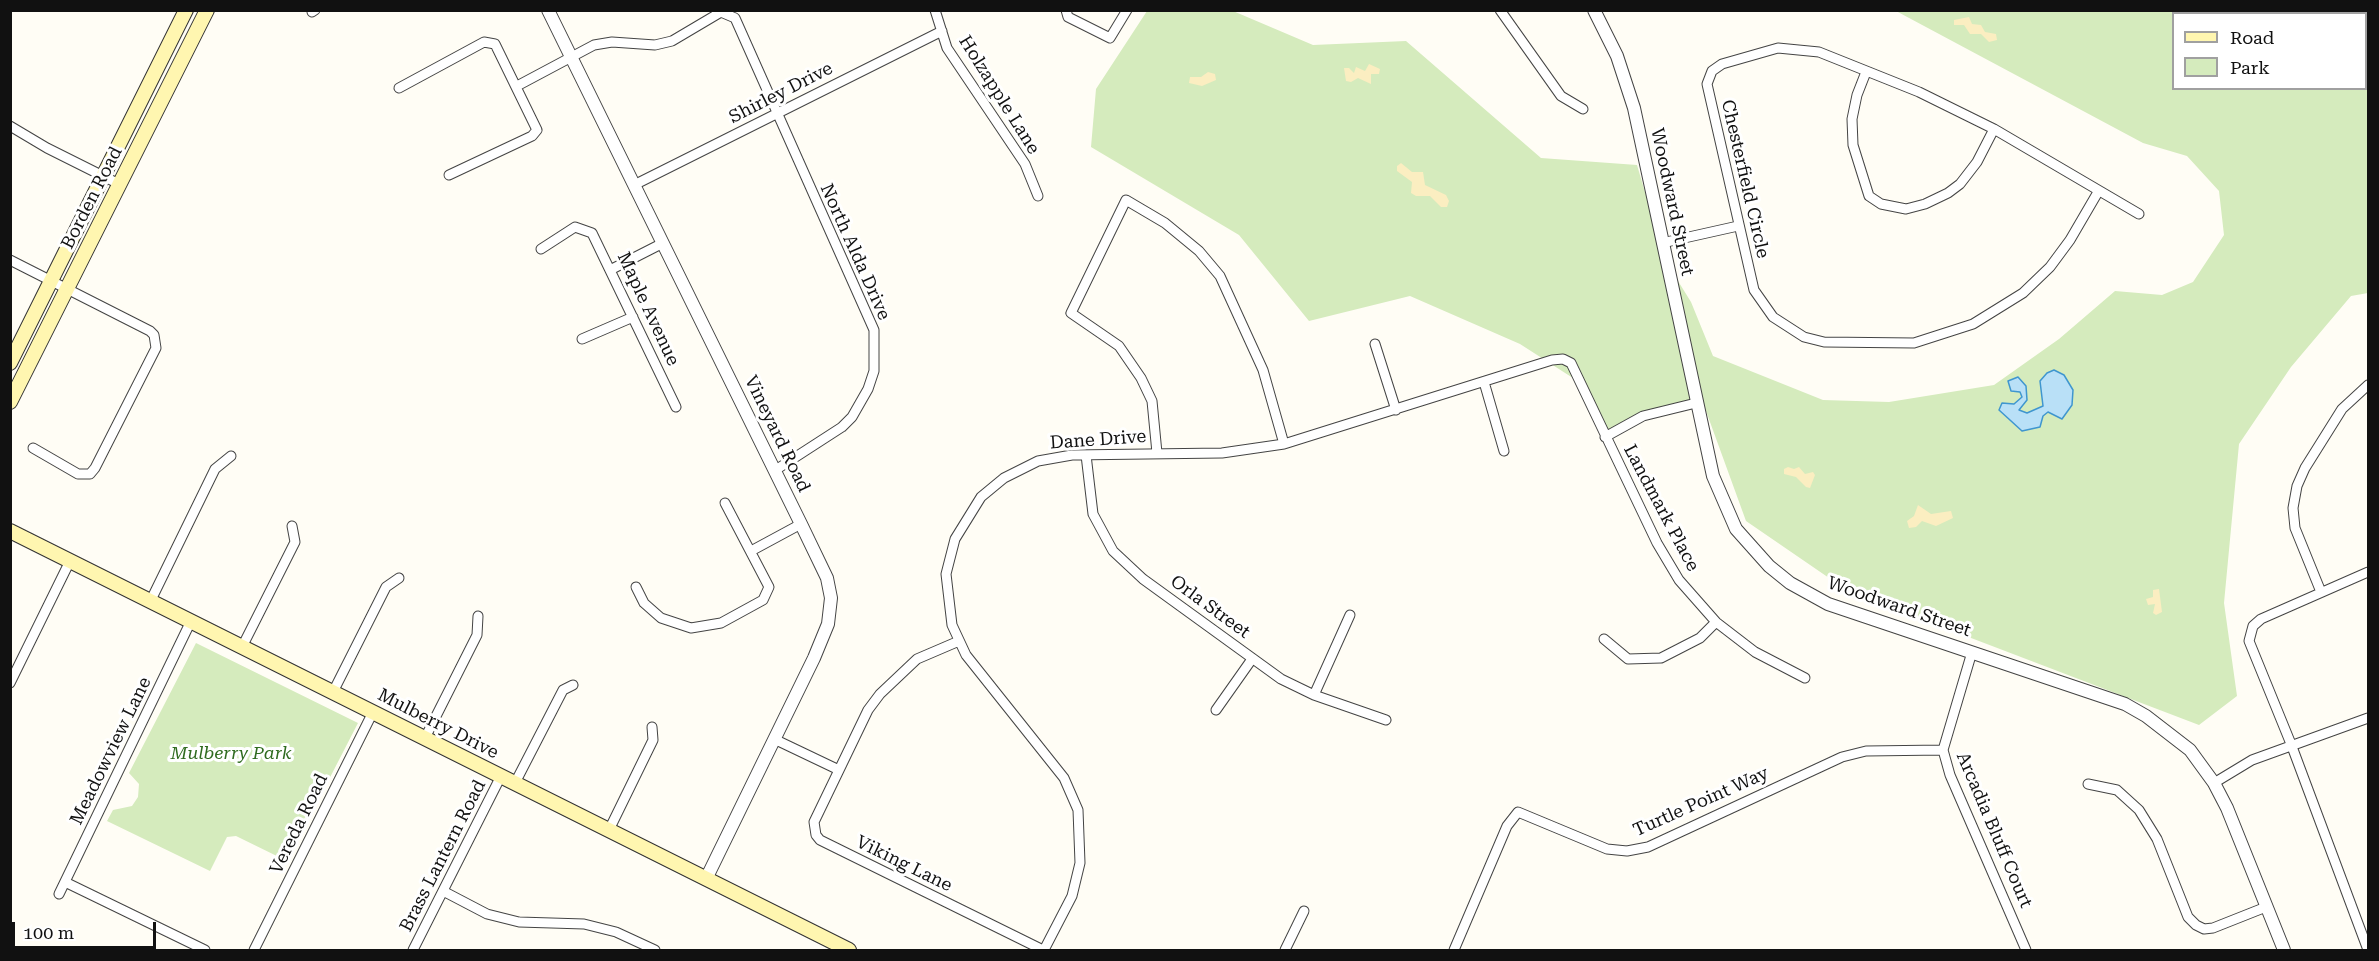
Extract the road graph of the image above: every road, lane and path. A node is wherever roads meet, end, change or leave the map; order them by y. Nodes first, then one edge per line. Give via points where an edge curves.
1 (186, 10) edge
2 (207, 10) edge
3 (548, 10) edge
4 (935, 10) edge
5 (1066, 10) edge
6 (1500, 10) edge
7 (1594, 10) edge
8 (1124, 13) edge
9 (942, 31) junction
10 (572, 57) junction
11 (1866, 72) junction
12 (517, 86) junction
13 (399, 88) dead end
14 (1583, 109) dead end
15 (776, 114) junction
16 (10, 126) edge
17 (1994, 129) junction
18 (449, 175) dead end
19 (104, 177) junction
20 (119, 184) junction
21 (636, 184) junction
22 (2098, 192) junction
23 (1038, 196) dead end
24 (2139, 214) dead end
25 (1738, 226) junction
26 (663, 243) junction
27 (1662, 243) junction
28 (541, 249) dead end
29 (10, 260) edge
30 (612, 270) junction
31 (51, 279) junction
32 (68, 287) junction
33 (633, 317) junction
34 (582, 339) dead end
35 (1375, 344) dead end
36 (10, 363) edge
37 (1484, 382) junction
38 (2368, 385) edge
39 (10, 402) edge
40 (1696, 403) junction
41 (676, 407) dead end
42 (1396, 411) junction
43 (1605, 437) junction
44 (1284, 444) junction
45 (33, 448) dead end
46 (1504, 451) dead end
47 (1156, 453) junction
48 (1086, 455) junction
49 (231, 456) dead end
50 (774, 471) junction
51 (725, 503) dead end
52 (801, 524) junction
53 (292, 526) dead end
54 (10, 531) edge
55 (751, 551) junction
56 (70, 561) junction
57 (2368, 572) edge
58 (399, 578) dead end
59 (636, 587) dead end
60 (2321, 592) junction
61 (150, 602) junction
62 (1350, 615) dead end
63 (478, 616) dead end
64 (191, 621) junction
65 (1716, 621) junction
66 (1604, 639) dead end
67 (959, 641) junction
68 (242, 647) junction
69 (1972, 652) junction
70 (1252, 659) junction
71 (1805, 678) dead end
72 (10, 682) edge
73 (573, 685) dead end
74 (333, 692) junction
75 (1314, 696) junction
76 (1216, 710) dead end
77 (373, 712) junction
78 (2368, 718) edge
79 (1386, 720) dead end
80 (652, 727) dead end
81 (425, 738) junction
82 (774, 739) junction
83 (2291, 744) junction
84 (1943, 750) junction
85 (838, 770) junction
86 (501, 776) junction
87 (515, 783) junction
88 (2214, 783) junction
89 (2088, 784) dead end
90 (609, 830) junction
91 (706, 879) junction
92 (65, 882) junction
93 (444, 891) junction
94 (59, 894) dead end
95 (2266, 907) junction
96 (1304, 911) dead end
97 (205, 951) edge
98 (255, 951) edge
99 (413, 951) edge
100 (655, 951) edge
101 (849, 951) edge
102 (1044, 951) edge
103 (1285, 951) edge
104 (1454, 951) edge
105 (2026, 951) edge
106 (2284, 951) edge
107 (2368, 951) edge

1 - 19 main road, Borden Road
2 - 20 main road, Borden Road
3 - 10 street, Vineyard Road
4 - 9 street, Holzapple Lane
5 - 8 street via 1068,17 1110,38
6 - 14 street via 1561,96
7 - 27 street, Woodward Street via 1617,56 1634,108
9 - 15 street, Shirley Drive
9 - 23 street, Holzapple Lane via 947,48 1024,164
10 - 12 street
10 - 15 street, North Alda Drive via 594,45 612,42 655,45 672,41 721,12 735,18
10 - 21 street, Vineyard Road
11 - 17 street, Chesterfield Circle
11 - 17 street via 1852,119 1854,145 1869,196 1881,204 1906,208 1948,193 1977,162
11 - 25 street, Chesterfield Circle via 1819,52 1778,48 1722,64 1712,71 1707,84
12 - 13 street via 495,44 484,42
12 - 18 street via 537,125 532,136
15 - 21 street, Shirley Drive
15 - 50 street, North Alda Drive via 874,330 874,371 852,417
16 - 19 street
17 - 22 street, Chesterfield Circle
19 - 20 street
19 - 31 main road, Borden Road
20 - 32 main road, Borden Road
21 - 26 street, Vineyard Road
22 - 24 street, Chesterfield Circle
22 - 25 street, Chesterfield Circle via 2050,267 2023,293 1973,324 1914,343 1824,342 1791,331 1773,317 1754,290
25 - 27 street
26 - 30 street
26 - 50 street, Vineyard Road
27 - 40 street, Woodward Street
28 - 30 street, Maple Avenue via 575,227 584,228 592,233
29 - 31 street
30 - 33 street, Maple Avenue
31 - 32 street
31 - 36 main road, Borden Road
32 - 39 main road, Borden Road
32 - 45 street via 150,331 156,348 90,474 78,474
33 - 34 street
33 - 41 street, Maple Avenue
35 - 42 street
37 - 42 street, Dane Drive
37 - 43 street, Dane Drive via 1563,359 1571,363
37 - 46 street
38 - 60 street via 2342,409 2297,486 2295,528
40 - 43 street via 1643,416
40 - 69 street, Woodward Street via 1726,512 1769,566 1790,584 1828,604
42 - 44 street, Dane Drive
43 - 65 street, Landmark Place via 1679,580
44 - 47 street, Dane Drive via 1222,453
44 - 47 street via 1263,370 1220,276 1165,223 1126,200 1071,313 1119,346 1141,378 1152,402
47 - 48 street, Dane Drive
48 - 67 street, Dane Drive via 1038,461 1004,478 981,497 955,540 946,574 952,625
48 - 70 street, Orla Street via 1093,514 1113,551 1143,579
49 - 61 street via 215,469
50 - 52 street, Vineyard Road
51 - 55 street
52 - 55 street
52 - 82 street, Vineyard Road via 827,578 830,613 814,658
53 - 68 street via 295,542
54 - 56 main road, Mulberry Drive
55 - 59 street via 769,587 763,600 721,623 691,628 661,618 644,603
56 - 61 main road, Mulberry Drive
56 - 72 street
57 - 60 street
58 - 74 street via 386,587
60 - 83 street via 2261,619 2253,626 2249,640
61 - 64 main road, Mulberry Drive
62 - 75 street
63 - 81 street via 477,635
64 - 68 main road, Mulberry Drive
64 - 92 street, Meadowview Lane
65 - 66 street via 1700,638 1661,658 1628,659
65 - 71 street, Landmark Place via 1755,652
67 - 85 street, Viking Lane via 917,659 886,685 868,710
67 - 102 street, Dane Drive via 966,656 1064,778 1078,810 1080,863 1072,896
68 - 74 main road, Mulberry Drive
69 - 84 street, Arcadia Bluff Court
69 - 88 street, Woodward Street via 2126,704 2190,750
70 - 75 street, Orla Street
70 - 76 street
73 - 87 street via 563,690
74 - 77 main road, Mulberry Drive
75 - 79 street, Orla Street
77 - 81 main road, Mulberry Drive
77 - 98 street, Vereda Road
78 - 83 street
80 - 90 street via 653,741
81 - 86 main road, Mulberry Drive
82 - 85 street
82 - 91 street, Vineyard Road
83 - 88 street via 2252,760
83 - 107 street
84 - 104 street, Turtle Point Way via 1866,751 1842,757 1648,847 1627,851 1607,849 1518,812 1506,826
84 - 105 street, Arcadia Bluff Court via 1950,775
85 - 102 street, Viking Lane via 814,822 820,840
86 - 87 main road, Mulberry Drive
86 - 93 street, Brass Lantern Road
87 - 90 main road, Mulberry Drive
88 - 95 street, Woodward Street
89 - 95 street via 2117,790 2139,810 2157,839 2188,917 2196,926 2213,928
90 - 91 main road, Mulberry Drive
91 - 101 main road, Mulberry Drive
92 - 94 street, Meadowview Lane
92 - 97 street
93 - 99 street, Brass Lantern Road
93 - 100 street via 487,914 519,922 584,924 616,932
95 - 106 street, Woodward Street
96 - 103 street

